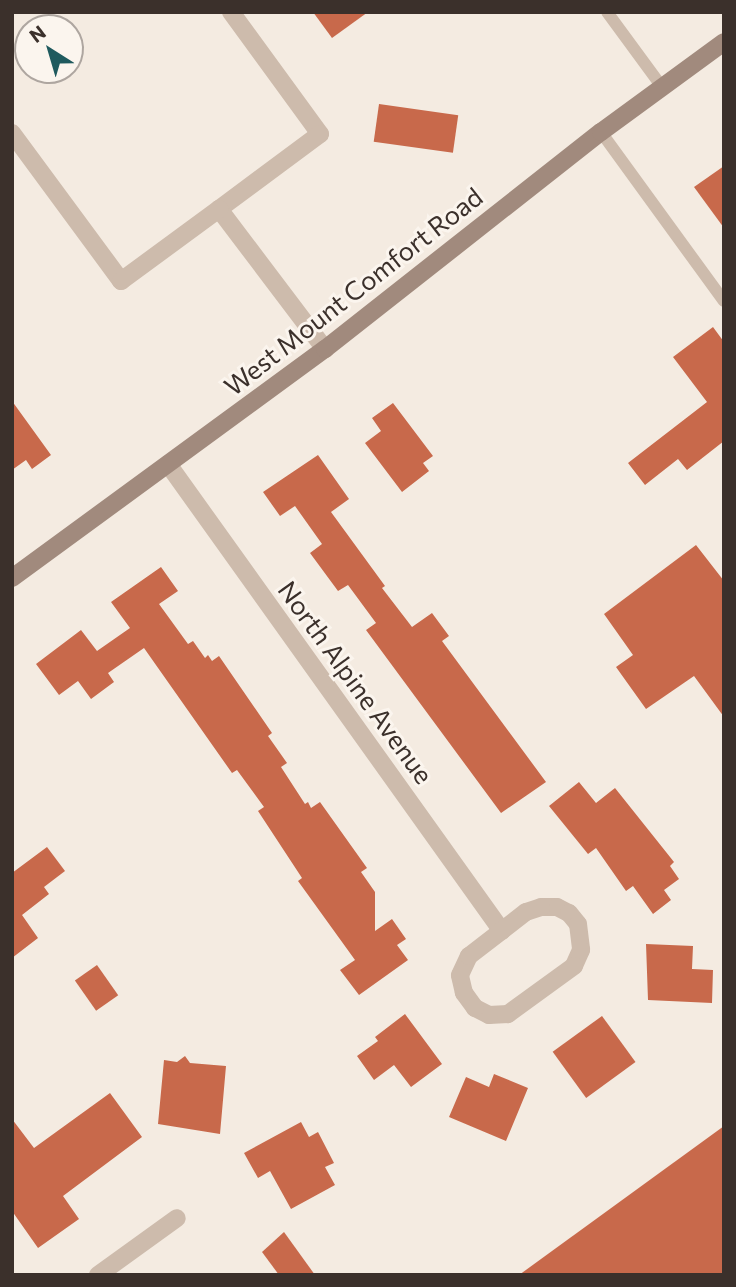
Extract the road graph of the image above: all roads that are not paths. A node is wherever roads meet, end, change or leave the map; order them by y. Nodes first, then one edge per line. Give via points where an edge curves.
1 (230, 12) edge
2 (607, 12) edge
3 (724, 42) edge
4 (662, 87) junction
5 (601, 132) junction
6 (12, 133) edge
7 (219, 209) junction
8 (724, 300) edge
9 (325, 349) junction
10 (168, 464) junction
11 (12, 578) edge
12 (502, 930) junction
13 (177, 1218) dead end
14 (98, 1275) edge

1 - 7 street via 320,134
2 - 4 lane
3 - 4 street, West Mount Comfort Road
4 - 5 street, West Mount Comfort Road
5 - 8 lane
5 - 9 street, West Mount Comfort Road
6 - 7 street via 121,281
7 - 9 street
9 - 10 street, West Mount Comfort Road
10 - 11 street, West Mount Comfort Road
10 - 12 street, North Alpine Avenue
12 - 12 street via 469,956 460,975 469,1000 489,1014 508,1014 573,966 581,950 578,924 557,907 526,912
13 - 14 street

